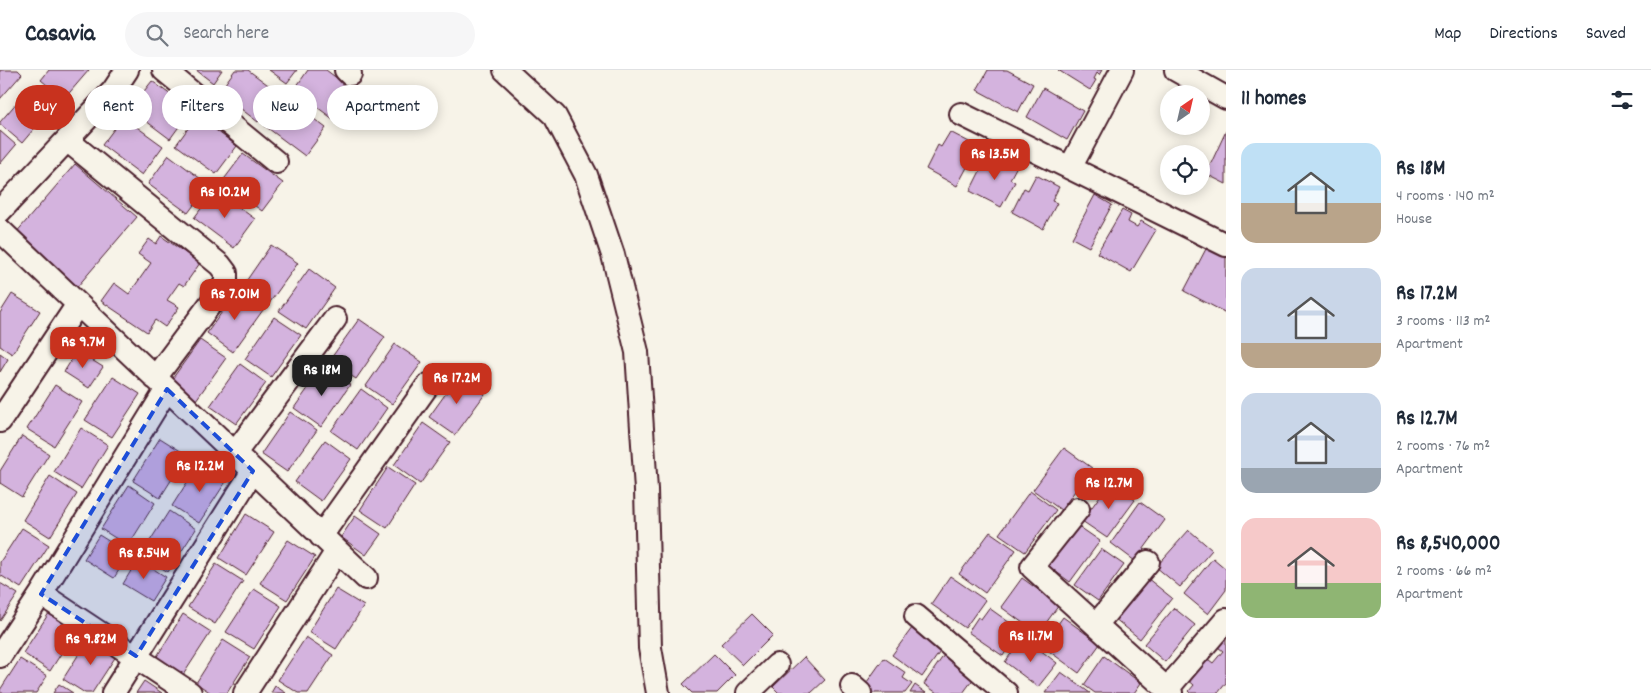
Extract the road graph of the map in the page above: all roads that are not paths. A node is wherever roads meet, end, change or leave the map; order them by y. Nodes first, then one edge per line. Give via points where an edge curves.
1 (127, 70) edge
2 (164, 70) edge
3 (505, 70) edge
4 (1122, 70) edge
5 (1176, 70) edge
6 (1226, 98) edge
7 (961, 114) dead end
8 (67, 140) junction
9 (276, 162) dead end
10 (1070, 168) junction
11 (0, 212) edge
12 (0, 230) edge
13 (1226, 245) edge
14 (78, 304) junction
15 (335, 319) dead end
16 (161, 383) junction
17 (428, 385) dead end
18 (0, 421) edge
19 (235, 454) junction
20 (253, 471) junction
21 (1078, 509) dead end
22 (329, 544) junction
23 (1148, 562) dead end
24 (366, 578) dead end
25 (41, 594) junction
26 (916, 616) dead end
27 (1226, 620) edge
28 (1096, 625) junction
29 (0, 656) edge
30 (136, 656) junction
31 (777, 665) dead end
32 (1169, 691) edge
33 (113, 693) edge
34 (190, 693) edge
35 (245, 693) edge
36 (658, 693) edge
37 (748, 693) edge
38 (1006, 693) edge

1 - 8 street via 113,91
2 - 9 street
3 - 36 street via 555,116 586,175 616,265 637,352 646,490 650,648
4 - 10 street
5 - 6 street
7 - 10 street
8 - 11 street
8 - 16 street via 226,273 226,283
10 - 13 street
12 - 14 street
14 - 16 street
14 - 18 street
15 - 19 street
16 - 19 street
16 - 25 street
17 - 22 street
19 - 20 street
20 - 22 street
20 - 30 street
21 - 28 street via 1032,567
22 - 24 street
22 - 35 street
23 - 28 street
25 - 29 street
25 - 30 street
26 - 38 street
27 - 32 street
28 - 32 street
30 - 33 street
30 - 34 street
31 - 37 street

